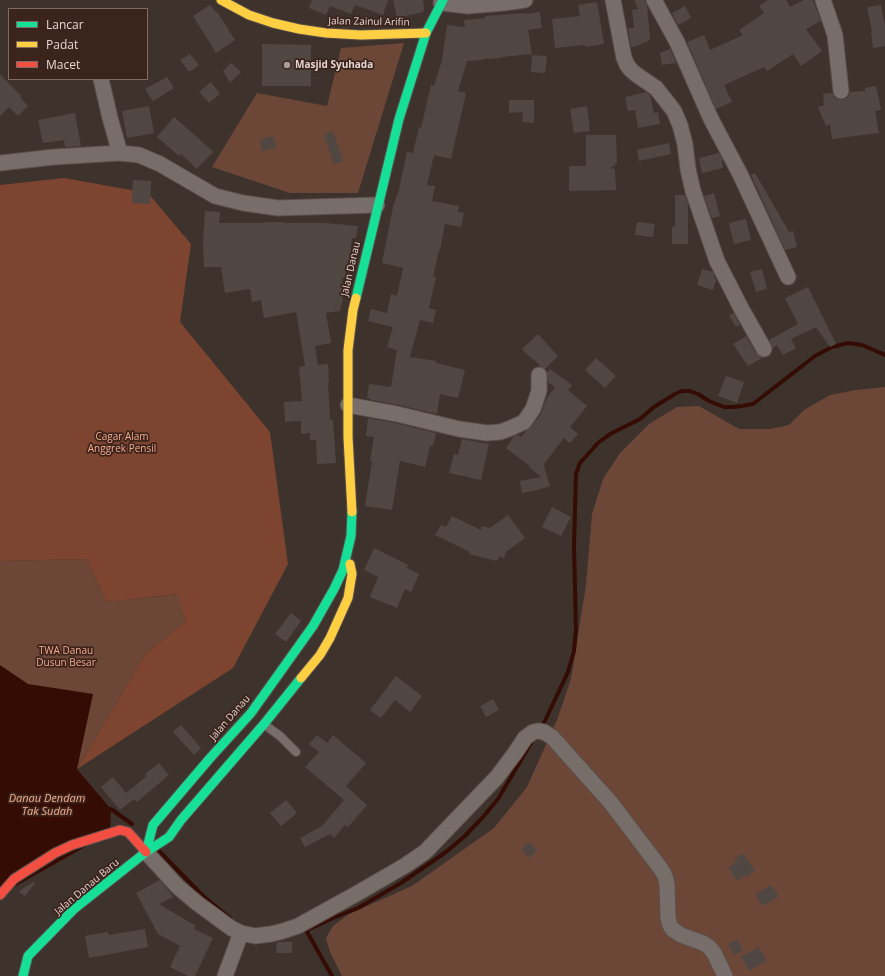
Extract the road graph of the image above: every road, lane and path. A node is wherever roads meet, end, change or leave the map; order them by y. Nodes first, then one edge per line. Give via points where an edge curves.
1 (221, 0) edge
2 (525, 0) edge
3 (612, 0) edge
4 (654, 0) edge
5 (823, 0) edge
6 (442, 1) edge
7 (426, 33) junction
8 (101, 80) edge
9 (841, 91) dead end
10 (120, 152) junction
11 (0, 163) edge
12 (377, 206) junction
13 (788, 278) dead end
14 (764, 349) dead end
15 (539, 375) dead end
16 (348, 405) junction
17 (348, 553) junction
18 (264, 724) junction
19 (296, 752) dead end
20 (161, 843) joint
21 (148, 849) junction
22 (0, 895) edge
23 (241, 933) junction
24 (23, 976) edge
25 (225, 976) edge
26 (725, 976) edge

1 - 7 street, Jalan Zainul Arifin via 249,15 299,29 361,35
2 - 6 street via 468,6
3 - 14 street via 627,65 637,76 656,88 674,111 685,144 693,191 712,246
4 - 13 street via 677,42 711,119 740,174
5 - 9 street via 835,34
6 - 7 street, Jalan Danau
7 - 12 street, Jalan Danau
8 - 10 street
10 - 11 street
10 - 12 street via 139,155 166,167 215,196 243,203 278,208
12 - 16 street, Jalan Danau via 353,310 348,350
15 - 16 street via 539,392 533,409 524,422 500,432 459,429
16 - 17 street, Jalan Danau via 352,517 352,536
17 - 18 street, Jalan Danau via 352,574 348,598 330,638 320,655
17 - 21 street, Jalan Danau via 334,589 313,626 251,713 153,825
18 - 19 lane
18 - 20 street, Jalan Danau via 169,837
20 - 21 street, Jalan Danau Baru
21 - 22 street via 128,832 120,830 110,833 55,853 14,879
21 - 23 street via 178,887
21 - 24 street, Jalan Danau Baru via 74,909 28,956
23 - 25 street
23 - 26 street via 255,936 271,934 302,924 406,865 425,852 497,778 525,738 538,731 552,737 611,803 661,869 667,884 668,918 672,929 708,947 714,953

